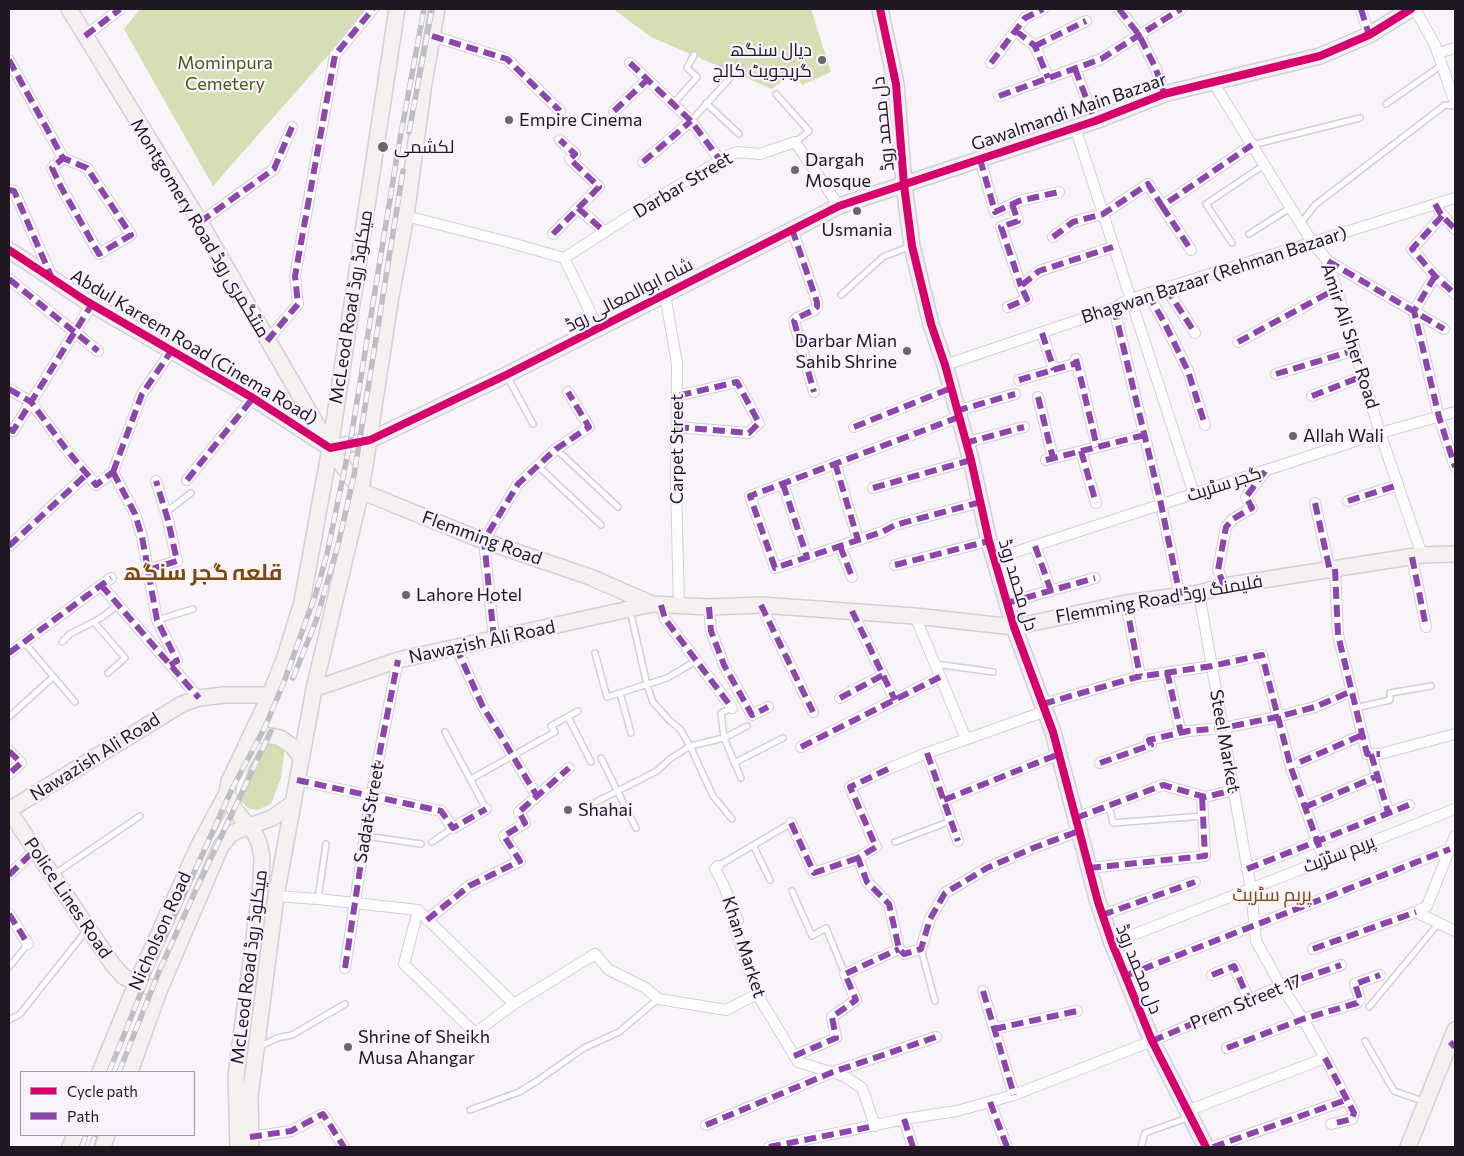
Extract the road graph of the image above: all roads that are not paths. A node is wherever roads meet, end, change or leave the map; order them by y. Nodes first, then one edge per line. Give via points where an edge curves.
1 (69, 9) edge
2 (120, 9) edge
3 (373, 9) edge
4 (397, 9) edge
5 (437, 9) edge
6 (880, 9) edge
7 (1043, 9) edge
8 (1119, 9) edge
9 (1181, 9) edge
10 (1361, 9) edge
11 (1411, 9) edge
12 (1415, 9) edge
13 (1086, 22) dead end
14 (1016, 31) junction
15 (1138, 35) junction
16 (85, 36) junction
17 (432, 36) junction
18 (1368, 36) junction
19 (1035, 46) junction
20 (1455, 48) edge
21 (1438, 53) junction
22 (694, 55) dead end
23 (9, 60) edge
24 (630, 63) dead end
25 (991, 63) dead end
26 (1442, 65) junction
27 (739, 68) dead end
28 (1075, 69) junction
29 (1048, 78) junction
30 (647, 80) junction
31 (1213, 82) junction
32 (776, 94) dead end
33 (1164, 94) junction
34 (999, 96) dead end
35 (673, 104) junction
36 (706, 104) junction
37 (1386, 104) dead end
38 (1455, 104) edge
39 (560, 111) dead end
40 (614, 111) dead end
41 (1360, 118) dead end
42 (691, 121) junction
43 (1095, 121) junction
44 (292, 127) dead end
45 (1075, 128) junction
46 (740, 134) dead end
47 (560, 140) dead end
48 (795, 142) junction
49 (1252, 145) junction
50 (63, 158) junction
51 (980, 159) junction
52 (720, 160) junction
53 (643, 162) dead end
54 (1264, 165) junction
55 (904, 185) junction
56 (9, 190) edge
57 (1059, 192) dead end
58 (1455, 198) edge
59 (1012, 204) junction
60 (1435, 204) junction
61 (839, 206) junction
62 (1162, 206) junction
63 (578, 208) junction
64 (1290, 208) junction
65 (1102, 214) junction
66 (406, 216) junction
67 (1442, 216) junction
68 (200, 222) junction
69 (1300, 224) junction
70 (792, 229) junction
71 (1455, 229) edge
72 (605, 232) junction
73 (553, 234) dead end
74 (1249, 234) dead end
75 (1053, 237) dead end
76 (1312, 242) junction
77 (1232, 243) dead end
78 (912, 246) junction
79 (1113, 248) junction
80 (9, 250) edge
81 (1191, 250) dead end
82 (564, 258) junction
83 (1328, 261) junction
84 (1435, 276) junction
85 (52, 278) junction
86 (9, 279) edge
87 (1021, 286) junction
88 (1166, 288) junction
89 (1336, 289) junction
90 (665, 294) junction
91 (1148, 294) junction
92 (1455, 294) edge
93 (840, 295) dead end
94 (1130, 299) junction
95 (92, 304) junction
96 (1008, 307) dead end
97 (1114, 308) junction
98 (1414, 311) junction
99 (598, 328) junction
100 (1444, 329) dead end
101 (74, 332) junction
102 (1042, 333) junction
103 (1195, 333) dead end
104 (268, 341) junction
105 (1238, 342) dead end
106 (172, 350) junction
107 (1355, 350) junction
108 (98, 351) dead end
109 (945, 365) junction
110 (1054, 370) junction
111 (506, 374) junction
112 (1276, 374) dead end
113 (1363, 376) junction
114 (1019, 380) dead end
115 (951, 388) junction
116 (9, 389) edge
117 (568, 392) dead end
118 (814, 392) dead end
119 (1016, 394) dead end
120 (677, 396) junction
121 (1312, 396) dead end
122 (1038, 397) dead end
123 (253, 398) junction
124 (31, 402) junction
125 (1455, 412) edge
126 (958, 414) junction
127 (1439, 417) junction
128 (533, 424) dead end
129 (1205, 425) dead end
130 (677, 427) junction
131 (854, 427) dead end
132 (1024, 427) dead end
133 (9, 429) edge
134 (1380, 433) junction
135 (1145, 435) junction
136 (370, 440) junction
137 (965, 444) junction
138 (1097, 447) junction
139 (330, 448) junction
140 (556, 449) junction
141 (1081, 451) junction
142 (971, 460) junction
143 (835, 464) junction
144 (538, 466) junction
145 (1455, 467) edge
146 (1266, 470) junction
147 (113, 472) junction
148 (87, 474) junction
149 (187, 480) dead end
150 (156, 482) dead end
151 (783, 484) junction
152 (1398, 485) junction
153 (872, 488) dead end
154 (362, 492) junction
155 (191, 493) dead end
156 (1194, 494) junction
157 (1348, 501) dead end
158 (981, 502) junction
159 (1096, 503) dead end
160 (1315, 503) dead end
161 (1161, 504) junction
162 (618, 506) dead end
163 (166, 512) junction
164 (601, 525) dead end
165 (484, 540) junction
166 (858, 540) junction
167 (988, 541) junction
168 (9, 546) edge
169 (840, 546) junction
170 (1035, 546) junction
171 (1455, 554) edge
172 (1417, 556) junction
173 (806, 557) junction
174 (994, 559) junction
175 (895, 565) dead end
176 (148, 570) junction
177 (1332, 570) junction
178 (112, 578) dead end
179 (852, 578) dead end
180 (1095, 578) dead end
181 (101, 585) junction
182 (1224, 586) junction
183 (1051, 590) junction
184 (1199, 593) junction
185 (1180, 596) junction
186 (1007, 603) junction
187 (1126, 603) junction
188 (119, 605) junction
189 (656, 605) junction
190 (761, 605) junction
191 (679, 606) junction
192 (709, 607) junction
193 (193, 609) dead end
194 (630, 609) junction
195 (852, 612) junction
196 (916, 616) junction
197 (157, 620) junction
198 (94, 622) junction
199 (1014, 626) junction
200 (1426, 627) dead end
201 (494, 639) junction
202 (24, 642) junction
203 (62, 642) dead end
204 (456, 647) junction
205 (9, 653) edge
206 (595, 653) dead end
207 (398, 660) junction
208 (696, 661) junction
209 (170, 664) junction
210 (935, 664) junction
211 (1212, 666) junction
212 (993, 672) dead end
213 (1167, 672) junction
214 (108, 673) dead end
215 (883, 675) junction
216 (1140, 676) junction
217 (53, 677) junction
218 (940, 677) junction
219 (647, 685) junction
220 (1431, 686) dead end
221 (314, 689) junction
222 (1352, 691) junction
223 (620, 693) junction
224 (270, 695) junction
225 (199, 698) junction
226 (840, 698) dead end
227 (895, 700) junction
228 (75, 702) dead end
229 (768, 707) dead end
230 (732, 708) joint
231 (1044, 708) junction
232 (1356, 708) junction
233 (578, 711) dead end
234 (813, 712) dead end
235 (9, 717) edge
236 (568, 717) junction
237 (1277, 717) junction
238 (747, 726) dead end
239 (1223, 728) junction
240 (445, 732) dead end
241 (631, 733) dead end
242 (1181, 733) junction
243 (1455, 734) edge
244 (252, 735) junction
245 (1362, 735) junction
246 (724, 738) junction
247 (783, 738) dead end
248 (966, 739) junction
249 (690, 746) junction
250 (801, 747) dead end
251 (9, 751) edge
252 (927, 753) junction
253 (1059, 754) junction
254 (1371, 754) junction
255 (512, 755) junction
256 (301, 757) junction
257 (601, 758) dead end
258 (592, 762) dead end
259 (1300, 762) dead end
260 (734, 763) junction
261 (1100, 763) dead end
262 (569, 768) dead end
263 (9, 774) edge
264 (1378, 776) junction
265 (741, 778) dead end
266 (471, 779) junction
267 (297, 780) junction
268 (1234, 790) junction
269 (619, 791) junction
270 (228, 792) junction
271 (537, 796) junction
272 (1202, 796) junction
273 (371, 797) junction
274 (944, 800) junction
275 (596, 802) dead end
276 (292, 804) junction
277 (1110, 805) junction
278 (1409, 805) dead end
279 (1304, 807) junction
280 (486, 809) joint
281 (1455, 809) edge
282 (9, 810) edge
283 (1388, 812) junction
284 (140, 816) dead end
285 (1203, 816) junction
286 (732, 819) dead end
287 (951, 821) junction
288 (791, 824) joint
289 (1078, 824) junction
290 (249, 826) junction
291 (453, 828) junction
292 (636, 828) dead end
293 (365, 836) junction
294 (1455, 836) edge
295 (1317, 840) junction
296 (958, 841) dead end
297 (432, 842) dead end
298 (895, 842) dead end
299 (326, 844) dead end
300 (421, 844) dead end
301 (753, 845) junction
302 (1450, 849) junction
303 (35, 850) junction
304 (858, 858) junction
305 (1324, 860) junction
306 (718, 866) joint
307 (1089, 868) junction
308 (1247, 869) junction
309 (9, 875) edge
310 (52, 875) junction
311 (770, 880) dead end
312 (1195, 882) dead end
313 (1251, 888) junction
314 (792, 891) dead end
315 (276, 896) junction
316 (318, 898) junction
317 (354, 903) junction
318 (418, 910) junction
319 (1416, 912) junction
320 (9, 914) edge
321 (1102, 916) junction
322 (426, 920) junction
323 (1438, 924) junction
324 (1255, 925) junction
325 (88, 928) junction
326 (1455, 931) edge
327 (1112, 943) junction
328 (28, 944) joint
329 (899, 949) junction
330 (921, 949) junction
331 (1313, 949) dead end
332 (1341, 965) dead end
333 (9, 967) edge
334 (345, 968) dead end
335 (845, 974) junction
336 (1380, 974) dead end
337 (1212, 975) dead end
338 (1125, 976) junction
339 (137, 982) junction
340 (1281, 986) junction
341 (159, 991) junction
342 (982, 991) dead end
343 (758, 994) junction
344 (659, 999) junction
345 (1249, 1000) junction
346 (935, 1001) dead end
347 (345, 1004) dead end
348 (514, 1004) junction
349 (1369, 1007) dead end
350 (1077, 1011) dead end
351 (9, 1020) edge
352 (1303, 1020) junction
353 (994, 1029) junction
354 (936, 1037) dead end
355 (1454, 1039) edge
356 (1152, 1041) junction
357 (1365, 1041) dead end
358 (256, 1048) junction
359 (1227, 1048) dead end
360 (794, 1056) junction
361 (1325, 1058) junction
362 (100, 1071) edge
363 (130, 1071) edge
364 (833, 1072) junction
365 (1014, 1095) junction
366 (1346, 1100) junction
367 (990, 1102) junction
368 (1426, 1102) junction
369 (470, 1110) dead end
370 (1189, 1114) junction
371 (904, 1119) junction
372 (1331, 1124) dead end
373 (706, 1125) dead end
374 (875, 1126) junction
375 (251, 1142) edge
376 (238, 1147) edge
377 (344, 1147) edge
378 (769, 1147) edge
379 (914, 1147) edge
380 (1007, 1147) edge
381 (1141, 1147) edge
382 (1206, 1147) edge
383 (1214, 1147) edge
384 (1408, 1147) edge

1 - 16 street, Montgomery Road منٹگمری روڈ
2 - 16 street
3 - 104 street via 335,55 295,276 298,304
4 - 139 street, McLeod Road میکلوڈ روڈ
5 - 17 street, McLeod Road میکلوڈ روڈ
6 - 55 street, دل محمد روڈ via 896,84
7 - 14 street via 1026,18
8 - 15 street
9 - 15 street
10 - 18 street
11 - 18 street, Gawalmandi Main Bazaar
12 - 21 street
13 - 19 street
14 - 19 street
14 - 25 street
15 - 28 street via 1101,59
15 - 33 street via 1156,69
16 - 68 street, Montgomery Road منٹگمری روڈ
17 - 39 street via 507,59
17 - 66 street, McLeod Road میکلوڈ روڈ
18 - 31 street, Gawalmandi Main Bazaar via 1320,56
19 - 29 street
20 - 21 street
21 - 26 street
22 - 35 lane via 687,68 697,77
23 - 50 street
24 - 30 street
26 - 37 lane
26 - 38 street
27 - 36 lane
28 - 29 street
28 - 43 street
29 - 34 street
30 - 35 street
30 - 40 street
31 - 33 street, Gawalmandi Main Bazaar
31 - 49 street, Amir Ali Sher Road
32 - 48 lane via 810,131
33 - 43 street, Gawalmandi Main Bazaar
35 - 42 street
36 - 42 lane
36 - 46 lane
38 - 69 lane via 1445,105 1345,181 1315,205
41 - 49 lane
42 - 52 street
42 - 53 street
43 - 45 street, Gawalmandi Main Bazaar
44 - 68 street via 274,169
45 - 51 street, Gawalmandi Main Bazaar
45 - 65 street
47 - 63 street via 575,154 570,159 599,186
48 - 52 street, Darbar Street via 760,154 737,152
48 - 61 street
49 - 54 street, Amir Ali Sher Road
49 - 62 street
50 - 50 street via 87,168 131,235 99,254 52,168
51 - 55 street, Gawalmandi Main Bazaar
51 - 59 street via 995,212
52 - 72 street, Darbar Street
54 - 64 street, Amir Ali Sher Road
54 - 77 lane via 1206,204
55 - 61 street, شاہ ابوالمعالی روڈ
55 - 78 street, دل محمد روڈ
56 - 85 street via 14,191
57 - 59 street
58 - 60 street, Bhagwan Bazaar (Rehman Bazaar)
59 - 87 street via 1018,221 1001,227
60 - 67 street
60 - 76 street, Bhagwan Bazaar (Rehman Bazaar)
61 - 70 street, شاہ ابوالمعالی روڈ
62 - 65 street via 1148,184
62 - 81 street
63 - 72 street
63 - 73 street
64 - 69 street, Amir Ali Sher Road
64 - 74 lane
65 - 75 street via 1073,222
65 - 79 street
66 - 82 street
66 - 136 street, McLeod Road میکلوڈ روڈ
67 - 71 street
67 - 84 street via 1412,249
68 - 104 street, Montgomery Road منٹگمری روڈ
69 - 76 street, Amir Ali Sher Road
70 - 90 street, شاہ ابوالمعالی روڈ
70 - 118 street via 818,306 794,321
72 - 82 street, Darbar Street
76 - 83 street, Amir Ali Sher Road
76 - 88 street, Bhagwan Bazaar (Rehman Bazaar)
78 - 93 lane via 883,258
78 - 109 street, دل محمد روڈ via 931,324
79 - 87 street via 1039,271
79 - 94 street
80 - 85 street, Abdul Kareem Road (Cinema Road)
82 - 99 street
83 - 89 street, Amir Ali Sher Road
83 - 98 street
84 - 92 street
84 - 98 street
85 - 95 street, Abdul Kareem Road (Cinema Road)
86 - 101 street
87 - 96 street via 1027,299
88 - 91 street, Bhagwan Bazaar (Rehman Bazaar)
88 - 103 street
89 - 105 street
89 - 107 street, Amir Ali Sher Road
90 - 99 street, شاہ ابوالمعالی روڈ
90 - 120 street, Carpet Street via 677,364
91 - 94 street, Bhagwan Bazaar (Rehman Bazaar)
91 - 129 street via 1188,371
94 - 97 street, Bhagwan Bazaar (Rehman Bazaar)
94 - 156 street
95 - 101 street
95 - 106 street, Abdul Kareem Road (Cinema Road)
97 - 102 street, Bhagwan Bazaar (Rehman Bazaar)
97 - 135 street
98 - 100 street
98 - 127 street
99 - 111 street, شاہ ابوالمعالی روڈ
101 - 108 street
101 - 124 street
102 - 109 street, Bhagwan Bazaar (Rehman Bazaar)
102 - 110 street
104 - 139 street, Montgomery Road منٹگمری روڈ
106 - 123 street, Abdul Kareem Road (Cinema Road)
106 - 147 street via 142,394
107 - 112 street
107 - 113 street, Amir Ali Sher Road
109 - 115 street, دل محمد روڈ
110 - 114 street
110 - 138 street via 1076,361
111 - 128 lane
111 - 136 street, شاہ ابوالمعالی روڈ
113 - 121 street
113 - 134 street, Amir Ali Sher Road
115 - 126 street, دل محمد روڈ
115 - 131 street
116 - 124 street
117 - 140 street via 589,427
119 - 126 street
120 - 130 street, Carpet Street
120 - 130 street via 737,382 759,423 749,434
122 - 141 street via 1050,459
123 - 139 street, Abdul Kareem Road (Cinema Road)
123 - 149 street
124 - 133 street via 13,431
124 - 148 street
125 - 127 street, گجر سٹریٹ
126 - 137 street, دل محمد روڈ
126 - 143 street
127 - 134 street, گجر سٹریٹ
127 - 145 street
130 - 191 street, Carpet Street
132 - 137 street
134 - 146 street, گجر سٹریٹ
134 - 152 street, Amir Ali Sher Road
135 - 138 street
135 - 161 street
136 - 139 street
136 - 154 street, McLeod Road میکلوڈ روڈ
137 - 142 street, دل محمد روڈ
138 - 141 street
139 - 154 street
139 - 224 street, McLeod Road میکلوڈ روڈ via 302,602
140 - 144 street
140 - 162 lane
141 - 159 street
142 - 153 street
142 - 158 street, دل محمد روڈ
143 - 151 street
143 - 166 street
144 - 164 lane
144 - 165 street via 518,484
146 - 156 street, گجر سٹریٹ
146 - 182 street via 1246,497 1252,508 1226,527 1218,570
147 - 148 street via 96,485
147 - 176 street via 135,514
148 - 168 street
150 - 163 street
151 - 173 street
151 - 173 street via 750,496 775,568
152 - 157 street
152 - 172 street, Amir Ali Sher Road
154 - 165 street, Flemming Road
154 - 221 street, McLeod Road میکلوڈ روڈ
155 - 163 lane
156 - 161 street, گجر سٹریٹ
158 - 166 street via 895,525
158 - 167 street, دل محمد روڈ
160 - 177 street
161 - 170 street, گجر سٹریٹ
161 - 185 street
163 - 176 street via 177,561
165 - 189 street, Flemming Road via 590,577
165 - 201 street
166 - 169 street
167 - 174 street, دل محمد روڈ
167 - 175 street
169 - 173 street
169 - 179 street
170 - 174 street, گجر سٹریٹ
170 - 183 street
171 - 172 street, Flemming Road فلیمنگ روڈ
172 - 177 street, Flemming Road فلیمنگ روڈ
172 - 200 street, Amir Ali Sher Road
174 - 186 street, دل محمد روڈ
176 - 197 street
177 - 182 street, Flemming Road فلیمنگ روڈ
177 - 222 street via 1338,635
178 - 181 street
180 - 183 street
181 - 188 street
181 - 202 street
182 - 184 street, Flemming Road فلیمنگ روڈ
183 - 186 street
184 - 185 street, Flemming Road فلیمنگ روڈ
184 - 211 street, Steel Market
185 - 187 street, Flemming Road فلیمنگ روڈ
186 - 199 street, دل محمد روڈ
187 - 199 street, Flemming Road فلیمنگ روڈ
187 - 216 street
188 - 198 lane
188 - 209 street
189 - 191 street, Flemming Road فلیمنگ روڈ
189 - 194 street, Nawazish Ali Road
189 - 208 street
190 - 192 street, Flemming Road فلیمنگ روڈ
190 - 195 street, Flemming Road فلیمنگ روڈ
190 - 234 street
191 - 192 street, Flemming Road فلیمنگ روڈ
192 - 229 street via 711,631 752,715
193 - 197 lane
194 - 201 street, Nawazish Ali Road
194 - 219 lane
195 - 196 street, Flemming Road فلیمنگ روڈ
195 - 215 street
196 - 199 street, Flemming Road فلیمنگ روڈ
196 - 210 street
197 - 209 street via 177,661
198 - 203 lane via 70,634
198 - 214 lane via 125,658
199 - 231 street, دل محمد روڈ
201 - 204 street, Nawazish Ali Road
202 - 205 street
202 - 217 lane
204 - 207 street, Nawazish Ali Road
204 - 255 street via 482,705
206 - 223 lane via 607,697
207 - 221 street, Nawazish Ali Road
207 - 273 street, Sadat Street
208 - 219 lane via 667,678
208 - 230 street
209 - 225 street
210 - 212 lane
210 - 218 street
211 - 213 street
211 - 237 street via 1262,655
211 - 239 street, Steel Market
213 - 216 street
213 - 242 street
215 - 226 street
215 - 227 street
216 - 231 street
217 - 228 lane
217 - 235 lane
218 - 227 street
218 - 248 street
219 - 223 lane
219 - 249 lane via 653,702 680,729
220 - 232 lane via 1390,693 1390,700
221 - 256 street, McLeod Road میکلوڈ روڈ
222 - 232 street
222 - 237 street via 1314,707
223 - 241 lane
224 - 225 street, Nawazish Ali Road
224 - 244 street, McLeod Road میکلوڈ روڈ
225 - 282 street, Nawazish Ali Road via 164,714
227 - 250 street
230 - 246 lane via 721,713
231 - 248 street
231 - 253 street, دل محمد روڈ
232 - 245 street
233 - 236 lane
236 - 255 lane via 551,726 554,732
236 - 258 lane
237 - 239 street
237 - 279 street
238 - 246 lane
239 - 242 street
239 - 268 street, Steel Market
240 - 266 lane
242 - 261 street via 1149,740 1151,745
243 - 254 street
244 - 256 street via 280,738
244 - 270 street, McLeod Road میکلوڈ روڈ via 229,781
245 - 254 street via 1367,754
245 - 259 street
246 - 249 lane
246 - 260 lane
247 - 260 lane
248 - 252 street
249 - 269 lane via 670,758 657,771
249 - 286 lane via 713,796
251 - 263 street via 21,763
252 - 274 street
252 - 304 street via 850,787 876,847
253 - 274 street
253 - 289 street, دل محمد روڈ
254 - 264 street
255 - 266 lane
255 - 271 street
256 - 267 street, McLeod Road میکلوڈ روڈ
257 - 269 lane
260 - 265 lane
262 - 271 street
264 - 279 street
264 - 283 street
266 - 280 lane
267 - 273 street
267 - 276 street, McLeod Road میکلوڈ روڈ
268 - 272 street
268 - 308 street, Steel Market
269 - 275 lane
269 - 292 lane
270 - 290 street, McLeod Road میکلوڈ روڈ via 235,810
270 - 339 street, Nicholson Road via 198,847
271 - 322 street via 519,812 524,823 504,836 520,861 469,886
272 - 277 street via 1163,785
272 - 285 street
273 - 291 street via 441,811
273 - 293 street, Sadat Street
274 - 287 street
276 - 290 street via 272,818
276 - 315 street, McLeod Road میکلوڈ روڈ
277 - 285 lane via 1113,823
277 - 289 street
278 - 283 street
279 - 295 street
280 - 291 street
281 - 305 street, پریم سٹریٹ
282 - 303 street, Police Lines Road
283 - 295 street
284 - 310 lane
285 - 307 street via 1205,856
287 - 296 street
287 - 298 lane
288 - 301 lane
288 - 304 street via 814,873
289 - 307 street, دل محمد روڈ
289 - 330 street via 987,868 945,893 930,919
290 - 341 street, Nicholson Road via 225,839 216,854
290 - 376 street, McLeod Road میکلوڈ روڈ via 259,843 262,872 236,1076
291 - 297 lane
293 - 300 lane
293 - 317 street, Sadat Street
294 - 302 street
295 - 305 street
295 - 308 street
299 - 316 lane
301 - 306 lane
301 - 311 lane
302 - 319 street via 1427,906
302 - 324 street
303 - 309 street
303 - 310 street, Police Lines Road
304 - 329 street via 867,882 889,904
305 - 313 street, پریم سٹریٹ
306 - 343 street, Khan Market via 715,869 738,921 734,924
307 - 321 street, دل محمد روڈ
308 - 313 street, Steel Market
310 - 325 street, Police Lines Road
312 - 321 street
313 - 324 street, Steel Market
313 - 327 street, پریم سٹریٹ
314 - 335 lane via 812,936 826,928
315 - 316 street
315 - 358 street, McLeod Road میکلوڈ روڈ
316 - 317 street
317 - 318 street
317 - 334 street, Sadat Street
318 - 322 street
318 - 348 street via 404,964 475,1032
319 - 323 street
319 - 331 street
320 - 328 street
321 - 327 street, دل محمد روڈ
322 - 348 street
323 - 326 street
323 - 349 lane
324 - 338 street
324 - 340 street, Steel Market via 1256,941
325 - 339 street, Police Lines Road via 113,965 124,977
325 - 351 lane via 20,1014
327 - 338 street, دل محمد روڈ
328 - 333 lane
329 - 330 street via 904,954
329 - 335 street
330 - 346 lane
332 - 340 street, Prem Street 17
335 - 360 street via 856,1000 832,1017 836,1038
336 - 352 street via 1355,984 1360,999 1357,1003
337 - 345 street via 1234,966
338 - 356 street, دل محمد روڈ
339 - 341 street, Police Lines Road
339 - 362 street, Nicholson Road
340 - 345 street, Prem Street 17
340 - 352 street, Steel Market
341 - 363 street, Nicholson Road
342 - 353 street
343 - 344 street via 726,1010
343 - 360 street, Khan Market
344 - 348 street via 644,987 610,970 595,954
344 - 369 lane via 619,1032 584,1048 537,1081 518,1092
345 - 356 street, Prem Street 17
347 - 358 lane via 292,1036 277,1038
350 - 353 street
352 - 359 street
352 - 361 street, Steel Market
353 - 365 street
354 - 364 street
355 - 368 street
356 - 365 street, Prem Street 17
356 - 370 street, دل محمد روڈ
357 - 368 lane via 1394,1091
358 - 375 street, McLeod Road میکلوڈ روڈ via 250,1096
360 - 364 street via 798,1062
361 - 366 street, Steel Market
361 - 370 street
364 - 373 street
364 - 374 street via 862,1088
365 - 367 street, Prem Street 17
366 - 372 street, Steel Market via 1354,1116
366 - 383 street
367 - 371 street, Prem Street 17
367 - 380 street
368 - 384 street
370 - 381 lane via 1145,1133
370 - 382 street, دل محمد روڈ
371 - 374 street, Prem Street 17
371 - 379 street
374 - 378 street, Prem Street 17
375 - 377 street via 292,1131 323,1114

